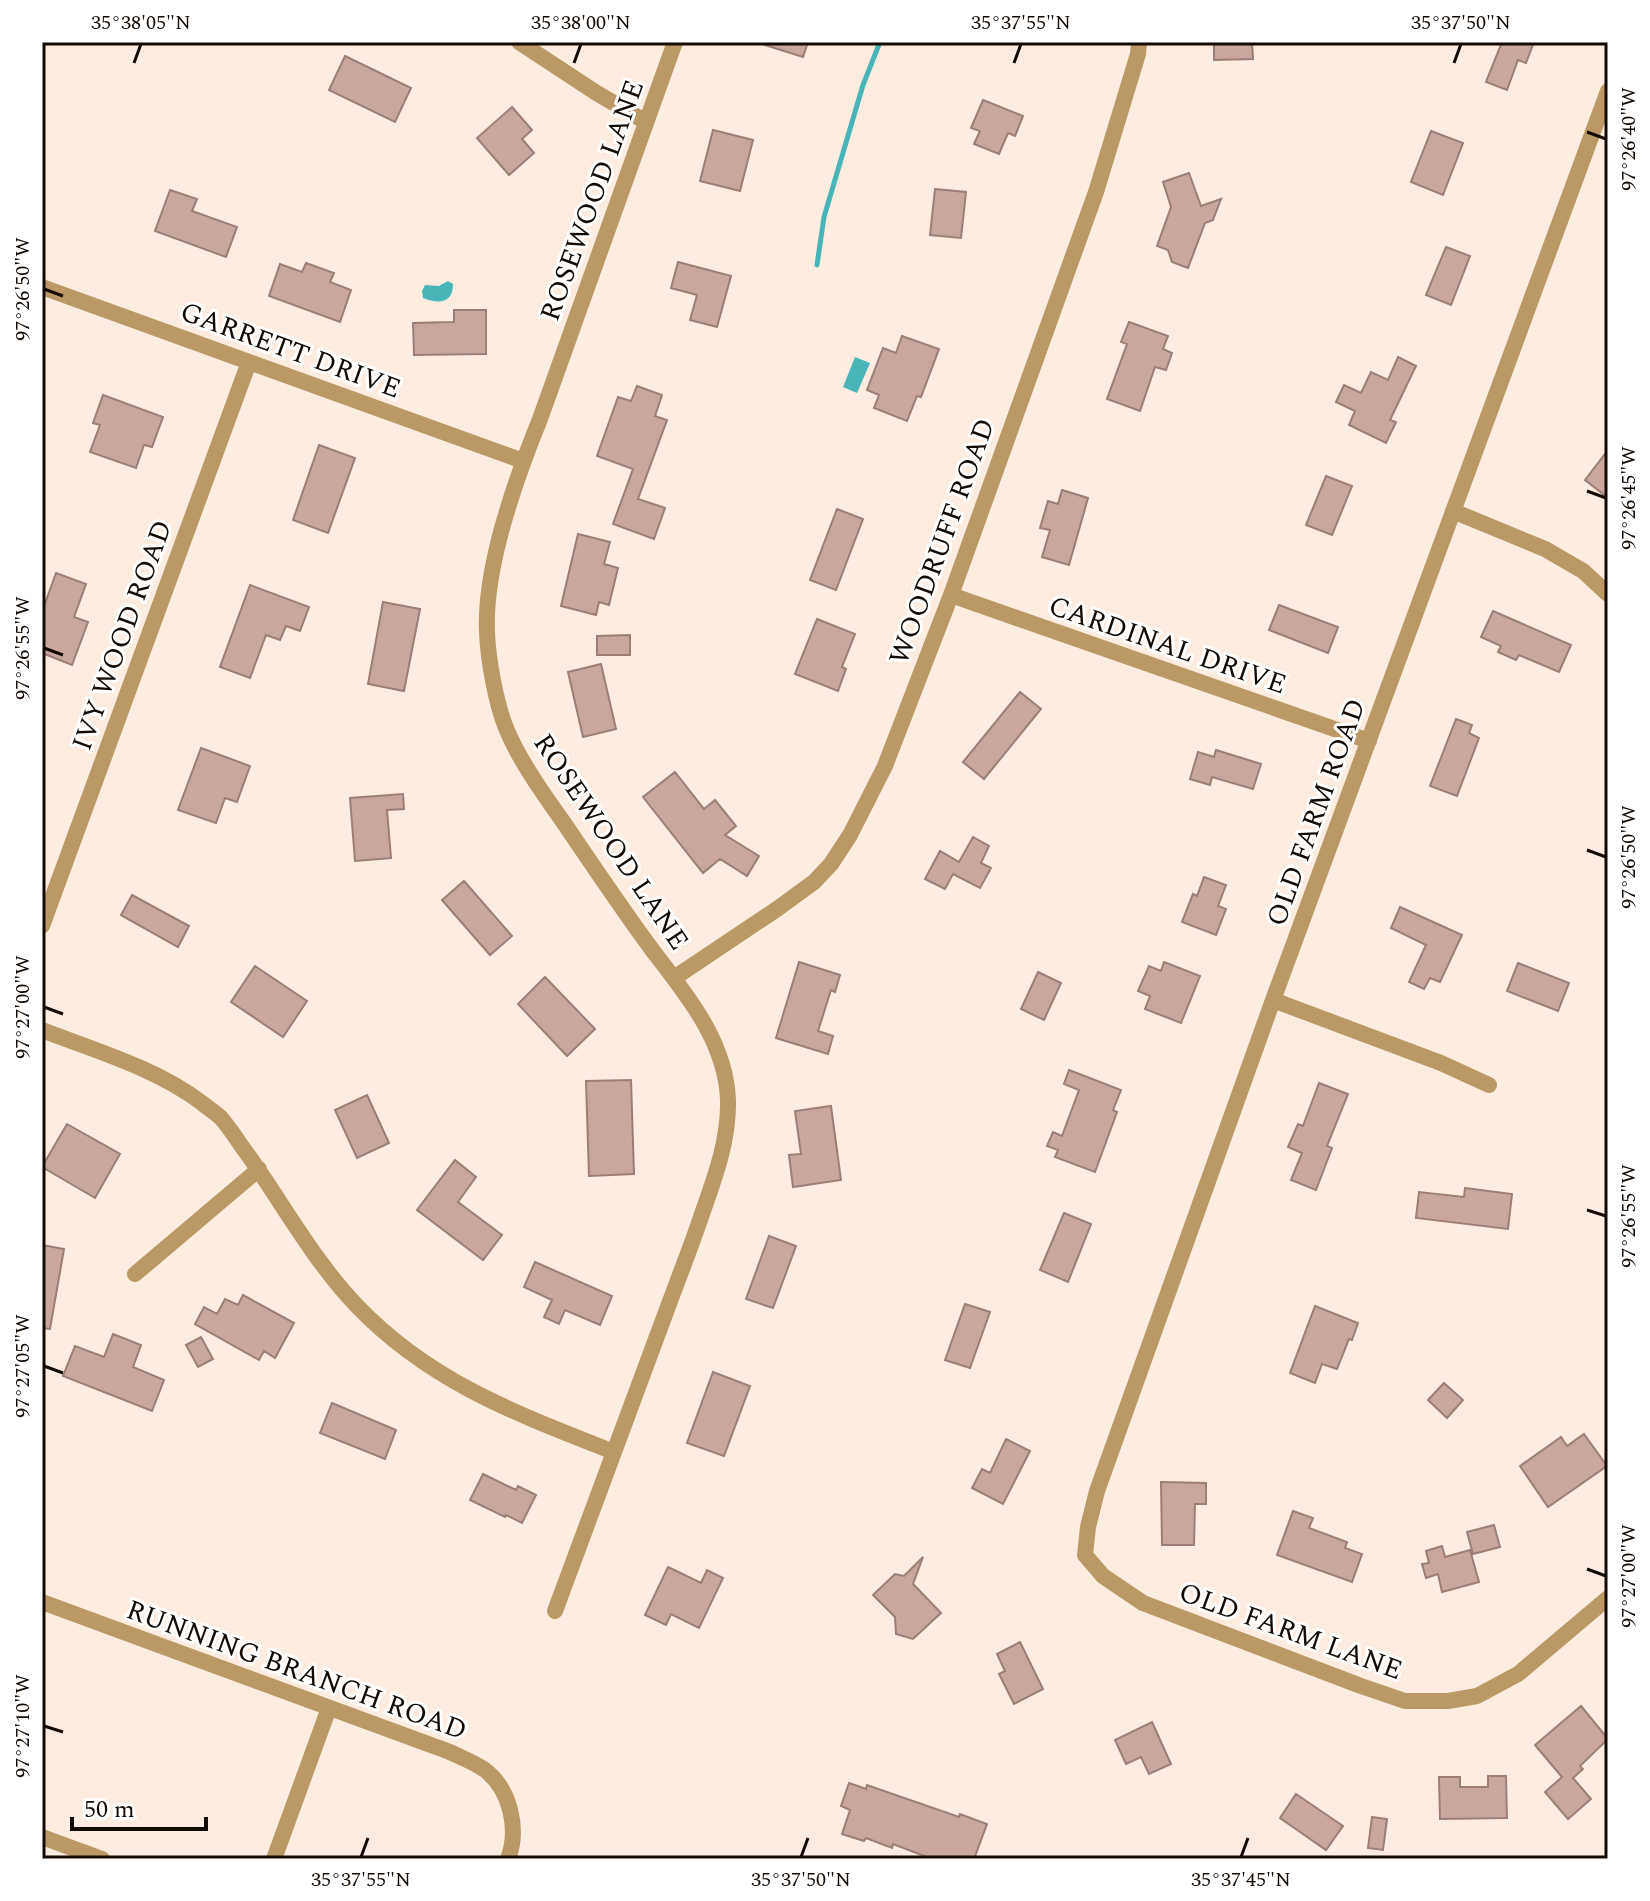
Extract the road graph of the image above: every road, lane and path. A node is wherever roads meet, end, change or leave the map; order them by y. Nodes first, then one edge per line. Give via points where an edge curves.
1 (519, 42) edge
2 (675, 42) edge
3 (1139, 42) edge
4 (1608, 91) edge
5 (646, 122) junction
6 (42, 287) edge
7 (249, 362) junction
8 (523, 461) junction
9 (1453, 511) junction
10 (1608, 594) edge
11 (951, 595) junction
12 (1369, 741) junction
13 (42, 926) edge
14 (674, 978) junction
15 (1273, 1000) junction
16 (42, 1030) edge
17 (1489, 1085) dead end
18 (259, 1169) junction
19 (135, 1274) dead end
20 (614, 1452) junction
21 (1085, 1555) joint
22 (1608, 1598) edge
23 (42, 1602) edge
24 (555, 1611) dead end
25 (329, 1708) junction
26 (42, 1837) edge
27 (102, 1859) edge
28 (274, 1859) edge
29 (508, 1859) edge

1 - 5 street
2 - 5 street, ROSEWOOD LANE
3 - 11 street, WOODRUFF ROAD via 1096,192
4 - 9 street, OLD FARM ROAD
5 - 8 street, ROSEWOOD LANE
6 - 7 street, GARRETT DRIVE
7 - 8 street, GARRETT DRIVE
7 - 13 street, IVY WOOD ROAD
8 - 14 street, ROSEWOOD LANE via 496,551 488,608 495,689 506,729 626,916
9 - 10 street via 1545,549 1583,571
9 - 12 street, OLD FARM ROAD
11 - 12 street, CARDINAL DRIVE
11 - 14 street, WOODRUFF ROAD via 885,766 831,864 777,909
12 - 15 street, OLD FARM ROAD
14 - 20 street, ROSEWOOD LANE via 718,1051 727,1123 710,1190
15 - 17 street
15 - 21 street, OLD FARM ROAD via 1097,1491
16 - 18 street via 180,1086 220,1117
18 - 19 street
18 - 20 street via 317,1258 356,1305 402,1346 500,1406
20 - 24 street, ROSEWOOD LANE
21 - 22 street, OLD FARM LANE via 1103,1576 1143,1603 1405,1701 1477,1696 1518,1674
23 - 25 street, RUNNING BRANCH ROAD
25 - 28 street
25 - 29 street, RUNNING BRANCH ROAD via 450,1752 486,1771 498,1782 513,1823
26 - 27 street

